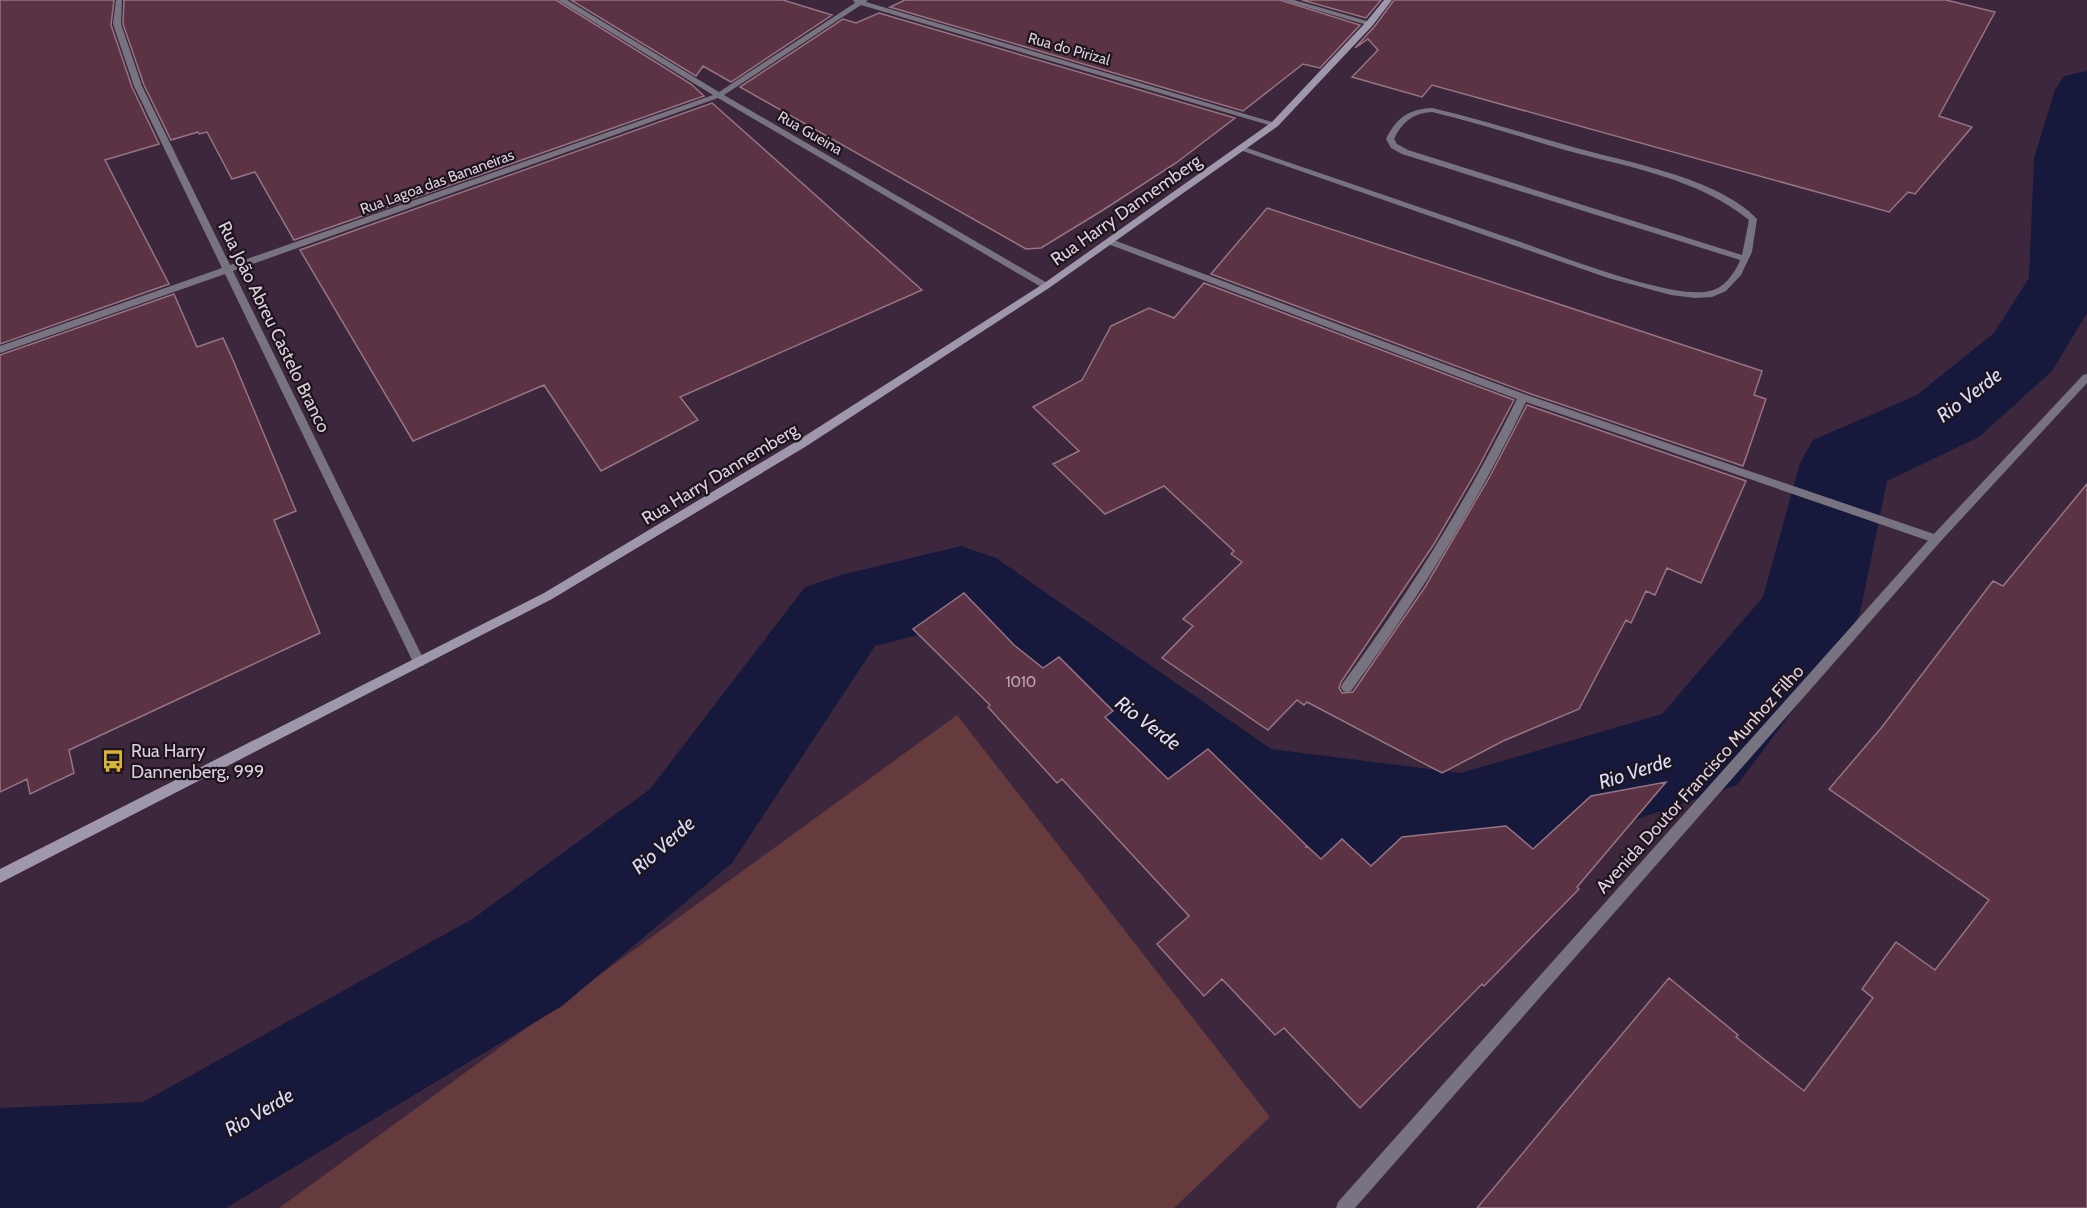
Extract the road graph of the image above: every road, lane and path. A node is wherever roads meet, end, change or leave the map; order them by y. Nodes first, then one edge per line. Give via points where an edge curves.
1 (119, 0) edge
2 (562, 0) edge
3 (1286, 0) edge
4 (1388, 0) edge
5 (860, 1) edge
6 (1370, 23) junction
7 (719, 95) junction
8 (1275, 124) junction
9 (1241, 149) junction
10 (1111, 242) junction
11 (1746, 259) junction
12 (229, 270) junction
13 (1046, 286) junction
14 (0, 350) edge
15 (2087, 376) edge
16 (1523, 397) junction
17 (1936, 539) junction
18 (419, 662) junction
19 (1347, 687) dead end
20 (0, 876) edge
21 (1344, 1208) edge

1 - 12 street, Rua João Abreu Castelo Branco via 117,24 138,86
2 - 7 street, Rua Gueina
3 - 6 street
4 - 6 main road, Rua Harry Dannemberg
5 - 7 street, Rua Lagoa das Bananeiras
5 - 8 street, Rua do Pirizal
6 - 8 main road, Rua Harry Dannemberg
7 - 12 street, Rua Lagoa das Bananeiras
7 - 13 street, Rua Gueina
8 - 9 main road, Rua Harry Dannemberg
9 - 10 main road, Rua Harry Dannemberg
9 - 11 street via 1671,292 1698,296 1713,293 1733,279
10 - 13 main road, Rua Harry Dannemberg
10 - 16 street
11 - 11 street via 1405,152 1390,139 1413,111 1432,110 1700,188 1728,200 1753,219 1753,239
12 - 14 street, Rua Lagoa das Bananeiras
12 - 18 street, Rua João Abreu Castelo Branco
13 - 18 main road, Rua Harry Dannemberg via 666,527 548,596
15 - 17 street, Avenida Doutor Francisco Munhoz Filho
16 - 17 street
16 - 19 street via 1451,535
17 - 21 street, Avenida Doutor Francisco Munhoz Filho
18 - 20 main road, Rua Harry Dannemberg

